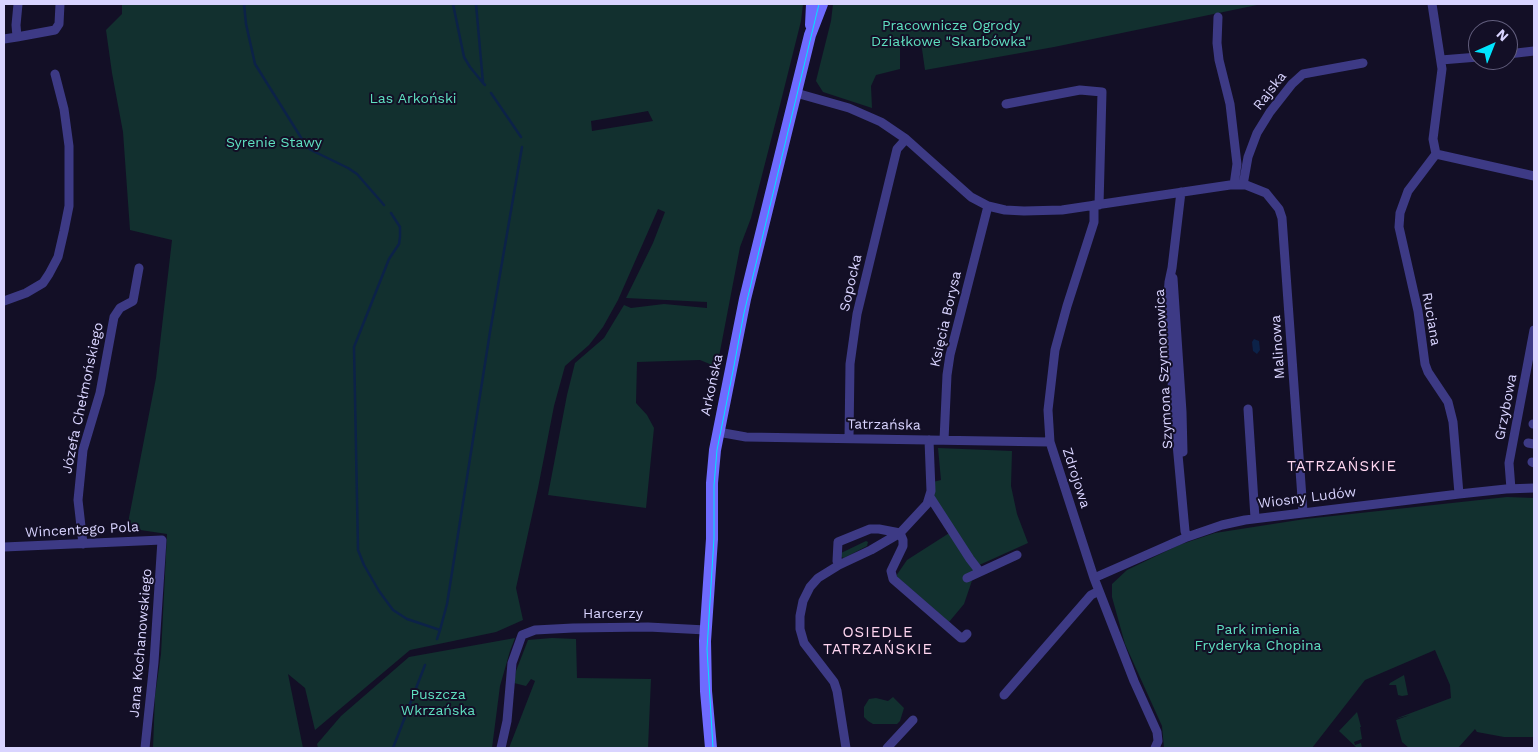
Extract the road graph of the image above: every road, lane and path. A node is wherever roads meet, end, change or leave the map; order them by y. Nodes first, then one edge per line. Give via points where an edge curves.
1 (18, 4) edge
2 (60, 4) edge
3 (812, 4) edge
4 (822, 4) edge
5 (1432, 4) edge
6 (1218, 17) dead end
7 (810, 35) junction
8 (17, 37) junction
9 (4, 39) edge
10 (1534, 51) edge
11 (1518, 53) edge
12 (1468, 58) edge
13 (1441, 60) junction
14 (1362, 63) dead end
15 (55, 74) dead end
16 (796, 92) junction
17 (1006, 104) dead end
18 (906, 139) junction
19 (1436, 154) junction
20 (1534, 176) edge
21 (1239, 185) junction
22 (1181, 192) junction
23 (1097, 205) junction
24 (988, 206) junction
25 (139, 268) dead end
26 (4, 302) edge
27 (1534, 330) edge
28 (1248, 409) dead end
29 (718, 432) junction
30 (849, 438) junction
31 (929, 440) junction
32 (944, 440) junction
33 (1050, 442) junction
34 (1534, 488) edge
35 (1511, 489) junction
36 (1459, 494) junction
37 (930, 498) junction
38 (1303, 512) junction
39 (1255, 518) junction
40 (900, 533) junction
41 (1187, 537) junction
42 (162, 540) joint
43 (82, 544) junction
44 (4, 547) edge
45 (1017, 555) dead end
46 (839, 565) junction
47 (980, 572) junction
48 (967, 578) dead end
49 (1094, 578) junction
50 (1099, 591) junction
51 (706, 630) junction
52 (967, 634) dead end
53 (1004, 695) dead end
54 (913, 720) dead end
55 (145, 748) edge
56 (501, 748) edge
57 (711, 748) edge
58 (846, 748) edge
59 (887, 748) edge
60 (1156, 748) edge

1 - 8 street
2 - 8 street via 59,24 55,30
3 - 7 street, Arkońska
4 - 7 street, Arkońska
5 - 13 street
6 - 21 street, Rajska via 1219,60 1230,104
7 - 16 street, Arkońska
8 - 9 street
10 - 11 street
12 - 13 street
13 - 19 street via 1434,138
14 - 21 street, Rajska via 1303,74 1292,84 1257,133
15 - 26 street via 69,146 69,206 64,232 58,257 43,283
16 - 18 street via 862,113
16 - 29 street, Arkońska via 742,311
17 - 23 street, Zdrojowa via 1080,90 1102,92
18 - 24 street via 963,190
18 - 30 street, Sopocka via 897,149 857,314 850,364
19 - 20 street
19 - 36 street, Ruciana via 1408,191 1399,226 1418,311 1425,364 1448,402 1453,422
21 - 22 street
21 - 38 street, Malinowa via 1259,190 1273,200 1282,218
22 - 23 street
22 - 41 street, Szymona Szymonowica via 1172,268 1182,412 1183,452 1179,469
23 - 24 street via 1024,211
23 - 33 street, Zdrojowa via 1055,350 1048,410
24 - 32 street, Księcia Borysa via 950,355
25 - 43 street, Józefa Chełmońskiego via 133,301 120,308 114,317 99,398 83,450 78,500
27 - 35 street, Grzybowa via 1509,463
28 - 39 street
29 - 30 street, Tatrzańska via 746,437
29 - 51 street, Arkońska via 712,471 712,540
30 - 31 street, Tatrzańska
31 - 32 street, Tatrzańska
31 - 37 street
32 - 33 street, Tatrzańska
33 - 49 street, Zdrojowa
34 - 35 street, Wiosny Ludów
35 - 36 street, Wiosny Ludów
36 - 38 street, Wiosny Ludów
37 - 40 street
37 - 47 street
38 - 39 street, Wiosny Ludów
39 - 41 street, Wiosny Ludów
40 - 46 street
40 - 46 street via 870,529 838,542
40 - 52 street via 903,546 892,571 893,579 961,638
41 - 49 street, Wiosny Ludów
42 - 43 street, Wincentego Pola
42 - 55 street, Jana Kochanowskiego
43 - 44 street, Wincentego Pola
45 - 47 street
46 - 58 street via 810,586 803,601 800,622 804,643 831,676 838,691
47 - 48 street
49 - 50 street, Zdrojowa
50 - 53 street via 1091,595
50 - 60 street, Zdrojowa via 1130,673 1157,732
51 - 56 street, Harcerzy via 573,628 522,634 512,663
51 - 57 street, Arkońska via 706,691
54 - 59 street

